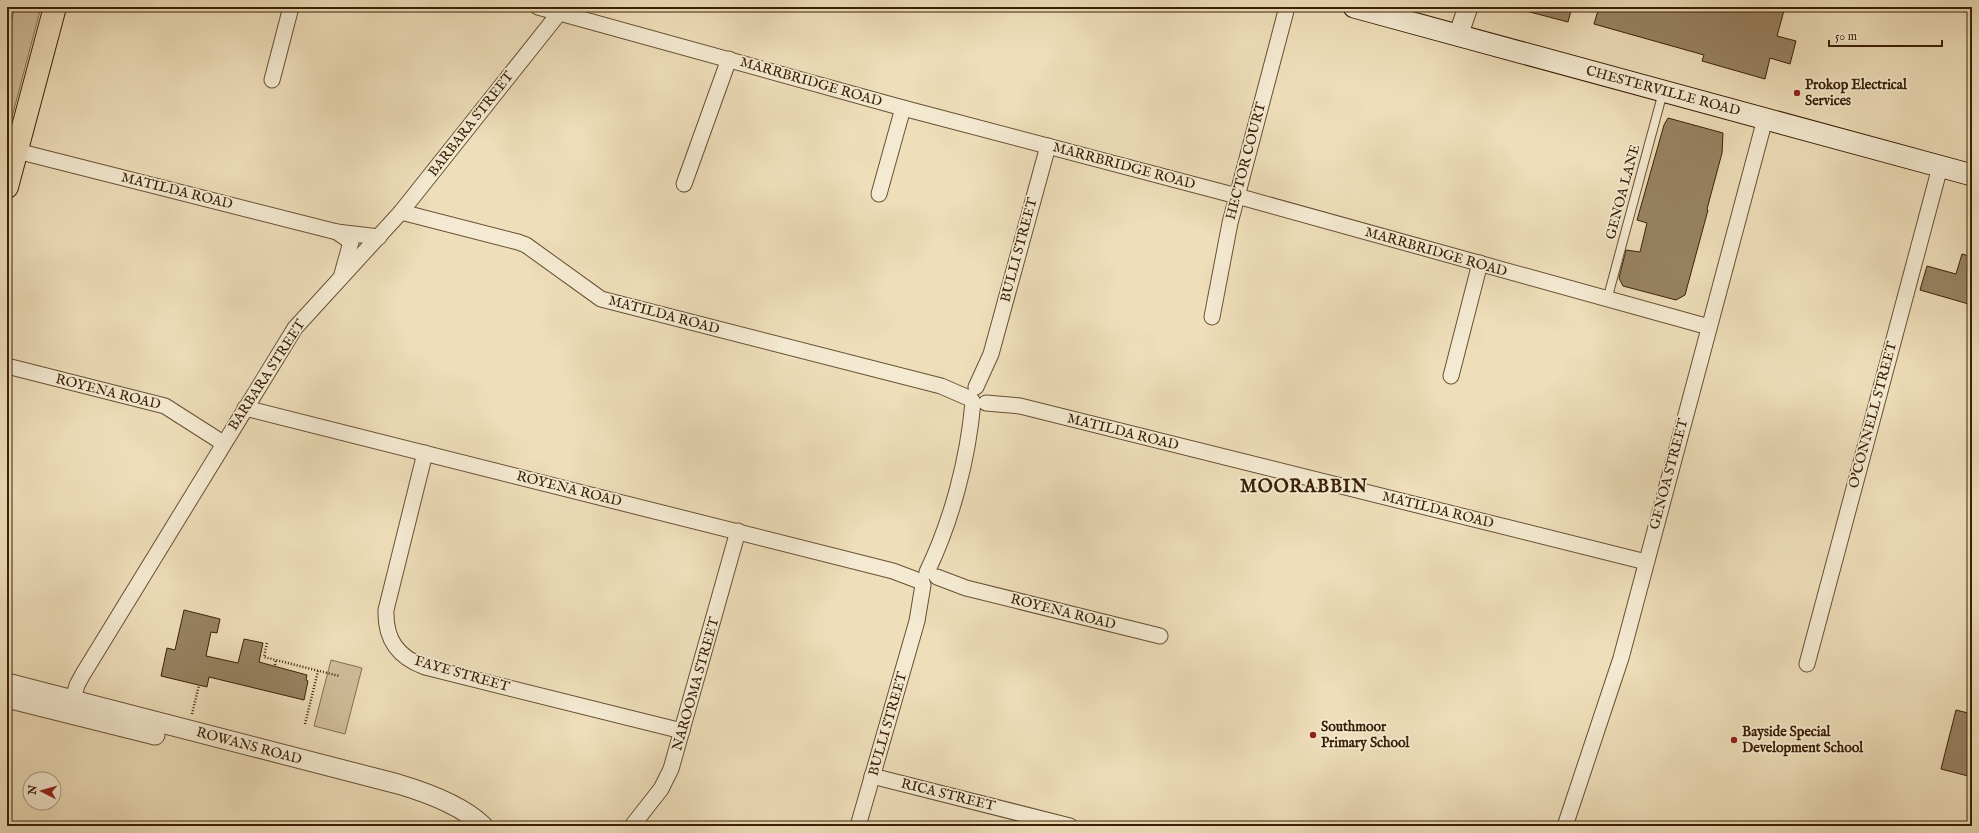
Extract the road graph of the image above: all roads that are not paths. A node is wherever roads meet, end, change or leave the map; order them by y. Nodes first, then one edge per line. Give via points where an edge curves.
1 (55, 7) edge
2 (291, 7) edge
3 (538, 7) edge
4 (1287, 7) edge
5 (1354, 7) edge
6 (1468, 7) edge
7 (562, 10) edge
8 (1458, 36) junction
9 (729, 60) junction
10 (272, 80) dead end
11 (1664, 92) junction
12 (903, 108) junction
13 (1766, 119) junction
14 (1048, 146) junction
15 (16, 151) junction
16 (1940, 166) junction
17 (1972, 175) edge
18 (684, 184) dead end
19 (7, 187) edge
20 (879, 194) dead end
21 (1237, 196) junction
22 (401, 212) junction
23 (337, 232) junction
24 (379, 237) junction
25 (1480, 264) junction
26 (340, 278) junction
27 (1607, 300) junction
28 (1212, 317) dead end
29 (1709, 327) junction
30 (7, 366) edge
31 (1451, 376) dead end
32 (980, 396) junction
33 (245, 408) junction
34 (222, 444) junction
35 (425, 452) junction
36 (738, 531) junction
37 (1646, 562) junction
38 (929, 580) junction
39 (1160, 636) dead end
40 (1807, 664) dead end
41 (7, 683) edge
42 (7, 698) edge
43 (73, 700) junction
44 (86, 718) junction
45 (682, 731) junction
46 (247, 752) junction
47 (872, 776) junction
48 (464, 826) edge
49 (483, 826) edge
50 (632, 826) edge
51 (858, 826) edge
52 (1070, 826) edge
53 (1566, 826) edge

1 - 15 highway
2 - 10 street
3 - 7 street, MARRBRIDGE ROAD
4 - 21 street, HECTOR COURT
5 - 8 main road, CHESTERVILLE ROAD
6 - 8 street
7 - 9 street, MARRBRIDGE ROAD
7 - 22 street, BARBARA STREET
8 - 11 main road, CHESTERVILLE ROAD
9 - 12 street, MARRBRIDGE ROAD
9 - 18 street
11 - 13 main road, CHESTERVILLE ROAD
11 - 27 lane, GENOA LANE
12 - 14 street, MARRBRIDGE ROAD
12 - 20 street
13 - 16 main road, CHESTERVILLE ROAD
13 - 29 street, GENOA STREET
14 - 21 street, MARRBRIDGE ROAD
14 - 32 street, BULLI STREET
15 - 19 highway
15 - 23 street, MATILDA ROAD
16 - 17 main road, CHESTERVILLE ROAD
16 - 40 street, O'CONNELL STREET
21 - 25 street, MARRBRIDGE ROAD
21 - 28 street, HECTOR COURT
22 - 24 street, BARBARA STREET
22 - 32 street, MATILDA ROAD via 518,242 601,299
23 - 24 street, MATILDA ROAD
23 - 26 street, MATILDA ROAD via 351,242
24 - 26 street, BARBARA STREET
25 - 27 street, MARRBRIDGE ROAD
25 - 31 street
26 - 33 street, BARBARA STREET via 295,328
27 - 29 street, MARRBRIDGE ROAD
29 - 37 street, GENOA STREET
30 - 34 street, ROYENA ROAD via 165,406
32 - 37 street, MATILDA ROAD
32 - 38 street, BULLI STREET
33 - 34 street, BARBARA STREET
33 - 35 street, ROYENA ROAD
34 - 43 street, BARBARA STREET via 83,674
35 - 36 street, ROYENA ROAD
35 - 45 street, FAYE STREET via 386,610 386,629 400,652 425,667
36 - 38 street, ROYENA ROAD
36 - 45 street, NAROOMA STREET
37 - 53 street, GENOA STREET via 1621,658
38 - 39 street, ROYENA ROAD
38 - 47 street, BULLI STREET
41 - 43 street, ROWANS ROAD
42 - 44 street, ROWANS ROAD
43 - 44 street
43 - 46 street, ROWANS ROAD via 188,730
44 - 46 street, ROWANS ROAD
45 - 50 street, NAROOMA STREET via 667,779
46 - 48 street, ROWANS ROAD via 401,797
46 - 49 street, ROWANS ROAD via 376,777 419,790 477,820
47 - 51 street, BULLI STREET
47 - 52 street, RICA STREET

